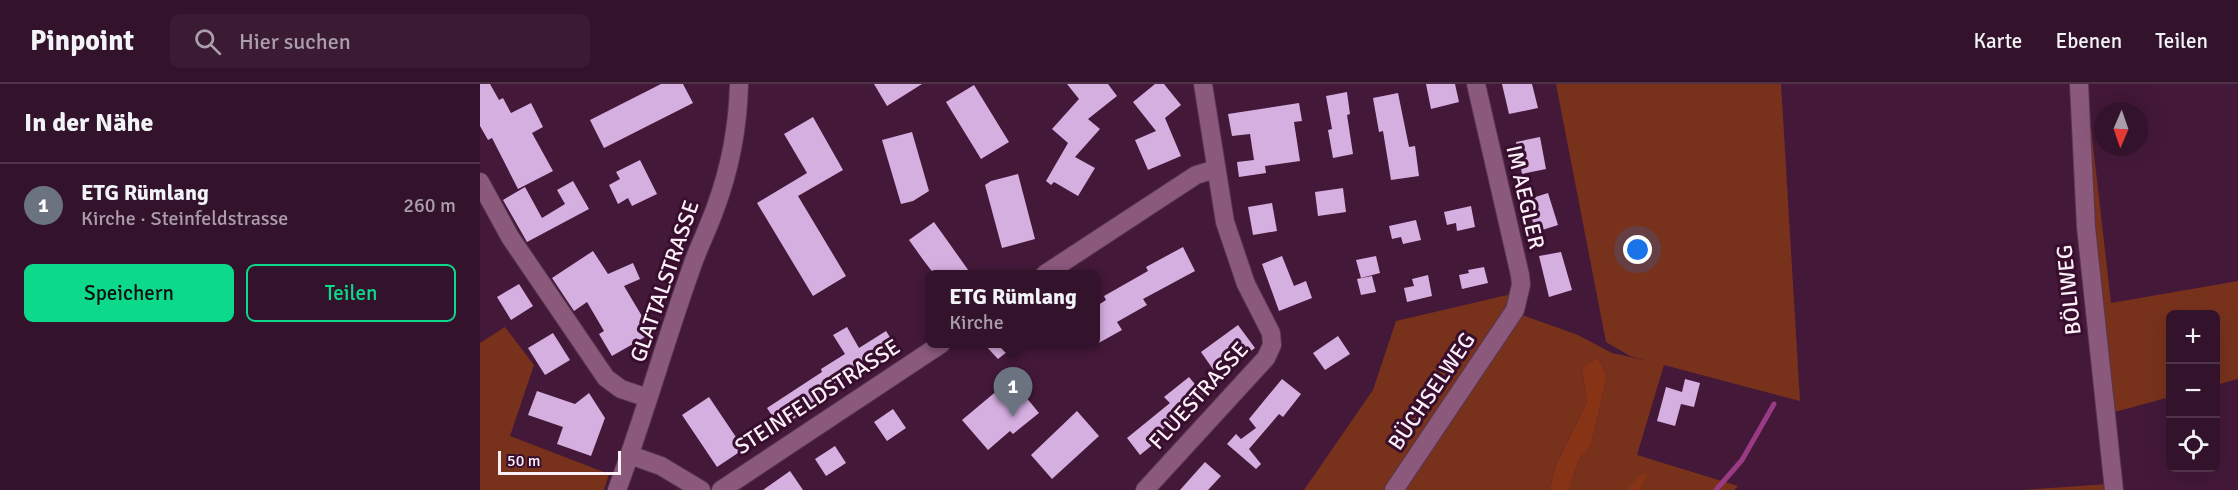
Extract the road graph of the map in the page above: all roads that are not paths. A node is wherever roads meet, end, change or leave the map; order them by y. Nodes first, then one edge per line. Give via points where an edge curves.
1 (739, 84) edge
2 (1203, 84) edge
3 (1476, 84) edge
4 (2079, 84) edge
5 (1216, 170) junction
6 (480, 182) edge
7 (1051, 270) edge
8 (1509, 318) joint
9 (934, 348) edge
10 (648, 398) junction
11 (630, 455) junction
12 (617, 490) edge
13 (701, 490) edge
14 (721, 490) edge
15 (1145, 490) edge
16 (1394, 490) edge
17 (2114, 490) edge

1 - 10 street, GLATTALSTRASSE via 731,152 716,207
2 - 5 street, FLUESTRASSE
3 - 8 street, IM AEGLER via 1521,285
4 - 17 street, BÖLIWEG via 2086,227
5 - 7 street via 1196,175
5 - 15 street, FLUESTRASSE via 1235,256 1271,333 1272,345 1266,358
6 - 10 street via 510,236 606,378 621,389
8 - 16 street, BÜCHSELWEG
9 - 14 street, STEINFELDSTRASSE
10 - 11 street, GLATTALSTRASSE
11 - 12 street, GLATTALSTRASSE
11 - 13 street via 661,466

